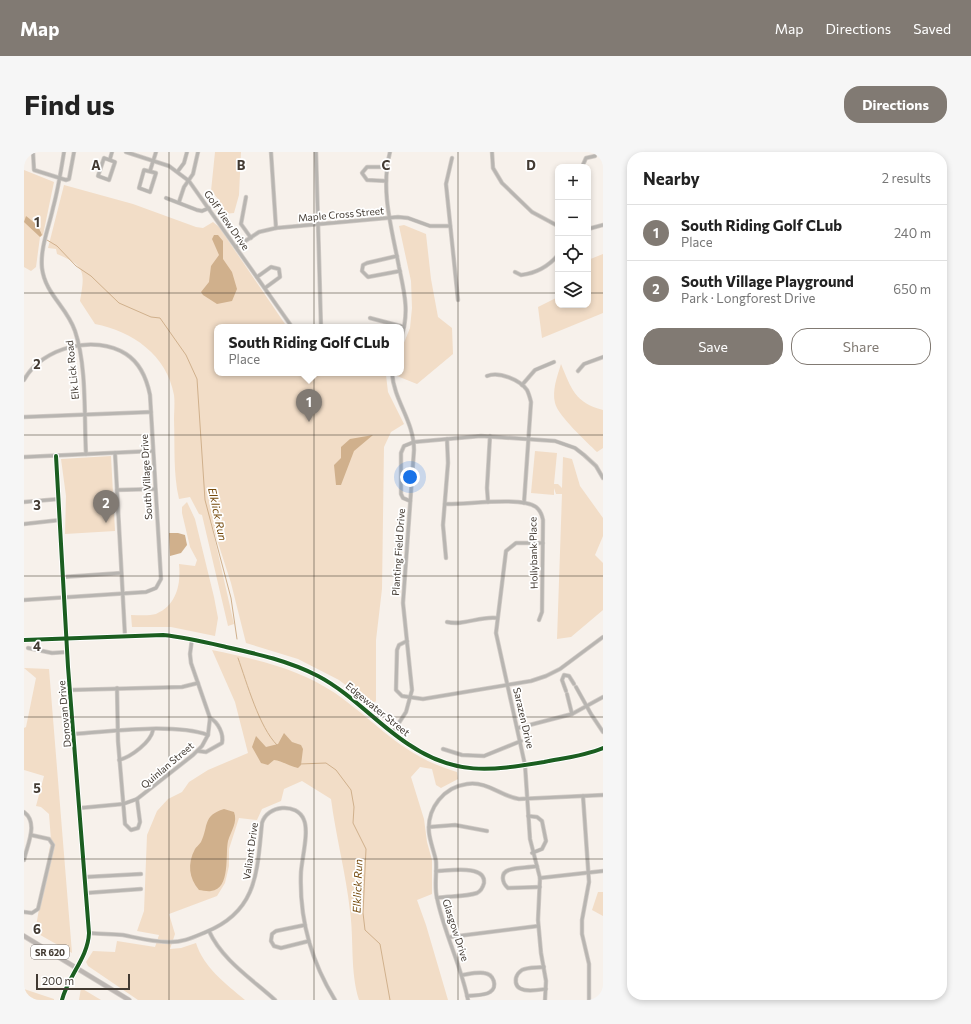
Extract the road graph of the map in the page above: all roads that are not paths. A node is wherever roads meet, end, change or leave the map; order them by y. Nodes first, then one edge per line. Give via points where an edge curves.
1 (33, 152) edge
2 (64, 152) edge
3 (74, 152) edge
4 (112, 152) edge
5 (126, 152) edge
6 (156, 152) edge
7 (187, 152) edge
8 (198, 152) edge
9 (270, 152) edge
10 (316, 152) edge
11 (390, 152) edge
12 (492, 152) edge
13 (595, 156) dead end
14 (452, 158) dead end
15 (110, 159) junction
16 (154, 160) junction
17 (583, 164) edge
18 (387, 167) junction
19 (150, 171) junction
20 (178, 171) junction
21 (60, 179) junction
22 (189, 181) junction
23 (386, 181) junction
24 (246, 197) dead end
25 (166, 198) dead end
26 (179, 202) junction
27 (209, 208) junction
28 (389, 218) junction
29 (318, 224) junction
30 (555, 224) edge
31 (603, 225) edge
32 (450, 226) junction
33 (591, 227) edge
34 (276, 228) junction
35 (250, 238) junction
36 (236, 247) junction
37 (397, 256) junction
38 (555, 258) edge
39 (400, 270) junction
40 (515, 272) dead end
41 (257, 277) junction
42 (265, 288) junction
43 (458, 300) dead end
44 (370, 318) dead end
45 (290, 324) edge
46 (321, 324) edge
47 (393, 324) edge
48 (404, 327) edge
49 (79, 346) junction
50 (603, 357) edge
51 (554, 362) dead end
52 (578, 371) dead end
53 (392, 376) edge
54 (487, 376) dead end
55 (24, 380) edge
56 (522, 385) junction
57 (151, 412) junction
58 (84, 414) junction
59 (24, 417) edge
60 (490, 436) junction
61 (447, 439) junction
62 (529, 439) junction
63 (414, 442) junction
64 (152, 451) junction
65 (115, 453) junction
66 (86, 454) junction
67 (56, 456) junction
68 (24, 457) edge
69 (603, 477) edge
70 (155, 489) junction
71 (117, 490) junction
72 (59, 499) junction
73 (410, 501) junction
74 (24, 502) edge
75 (488, 502) junction
76 (524, 503) junction
77 (445, 504) junction
78 (60, 520) junction
79 (24, 524) edge
80 (543, 543) junction
81 (446, 558) dead end
82 (122, 573) junction
83 (63, 577) junction
84 (123, 595) junction
85 (64, 598) junction
86 (24, 600) edge
87 (496, 618) junction
88 (538, 620) dead end
89 (447, 622) dead end
90 (125, 636) junction
91 (603, 638) edge
92 (66, 639) junction
93 (192, 639) junction
94 (24, 640) edge
95 (407, 640) junction
96 (28, 648) dead end
97 (67, 652) junction
98 (560, 669) junction
99 (564, 675) junction
100 (198, 683) junction
101 (508, 685) junction
102 (117, 688) junction
103 (70, 690) junction
104 (603, 697) edge
105 (410, 698) junction
106 (587, 707) junction
107 (572, 714) junction
108 (210, 718) junction
109 (518, 728) junction
110 (118, 730) junction
111 (153, 730) junction
112 (393, 732) junction
113 (603, 732) edge
114 (74, 734) junction
115 (208, 735) junction
116 (521, 742) junction
117 (603, 748) edge
118 (443, 749) dead end
119 (198, 751) junction
120 (120, 760) junction
121 (525, 765) junction
122 (603, 795) edge
123 (584, 796) junction
124 (137, 799) junction
125 (527, 799) junction
126 (124, 804) junction
127 (80, 808) junction
128 (24, 812) edge
129 (528, 816) junction
130 (429, 827) junction
131 (487, 831) dead end
132 (31, 835) junction
133 (532, 852) junction
134 (25, 854) edge
135 (24, 860) edge
136 (537, 866) junction
137 (436, 871) junction
138 (603, 871) edge
139 (141, 874) dead end
140 (589, 874) junction
141 (85, 878) junction
142 (540, 878) junction
143 (540, 887) junction
144 (141, 889) dead end
145 (86, 893) junction
146 (437, 898) junction
147 (24, 912) edge
148 (305, 925) junction
149 (538, 926) junction
150 (209, 931) junction
151 (89, 933) junction
152 (24, 936) edge
153 (450, 938) junction
154 (308, 940) junction
155 (544, 967) junction
156 (76, 968) junction
157 (462, 975) junction
158 (546, 989) junction
159 (467, 996) junction
160 (62, 1000) edge
161 (129, 1000) edge
162 (275, 1000) edge
163 (335, 1000) edge
164 (468, 1000) edge
165 (545, 1000) edge
166 (589, 1000) edge

1 - 21 street via 34,170
2 - 21 street, Elk Lick Road
3 - 21 street via 69,179
4 - 15 street
5 - 16 street, Golf View Drive
6 - 16 street
7 - 20 street
8 - 22 street
9 - 34 street
10 - 29 street
11 - 18 street
12 - 30 street via 493,168 502,183 532,212
13 - 17 street via 586,158
14 - 32 street via 446,182
15 - 15 street via 104,158 98,176 109,180 115,162
16 - 19 street
16 - 20 street, Golf View Drive
18 - 23 street
18 - 23 street via 367,167 362,173 367,180
19 - 19 street via 144,170 139,189 150,191 156,174
20 - 22 street, Golf View Drive
21 - 49 street, Elk Lick Road via 42,259 45,283 69,315
22 - 26 street
22 - 27 street, Golf View Drive
23 - 28 street
24 - 35 street via 241,224
25 - 26 street
26 - 27 street via 197,210
27 - 36 street, Golf View Drive
28 - 29 street, Maple Cross Street
28 - 32 street, Maple Cross Street via 408,218 430,226
28 - 37 street
29 - 34 street, Maple Cross Street
29 - 46 street
31 - 33 street
32 - 43 street
34 - 35 street, Maple Cross Street via 264,230
35 - 36 street, Maple Cross Street
36 - 41 street, Golf View Drive
37 - 39 street
37 - 39 street via 367,263 363,265 362,271 368,277
38 - 40 street via 538,271 521,275
39 - 48 street via 406,304
41 - 42 street, Golf View Drive
41 - 42 street via 271,267 279,269 280,277
42 - 45 street, Golf View Drive
44 - 47 street
49 - 55 street, South Village Drive via 58,351 44,359
49 - 57 street, South Village Drive via 107,346 128,355 146,378
49 - 58 street, Elk Lick Road
50 - 52 street via 584,364
51 - 56 street via 535,370
53 - 63 street, Planting Field Drive via 396,397 410,424
54 - 56 street via 503,376
56 - 62 street via 528,391 531,402
57 - 58 street
57 - 64 street, South Village Drive
58 - 59 street
58 - 66 street, Elk Lick Road
60 - 61 street
60 - 62 street
60 - 75 street
61 - 63 street
61 - 77 street
62 - 69 street via 555,441 575,448 596,466
62 - 76 street
63 - 73 street, Planting Field Drive
63 - 73 street via 406,444 401,451 401,494
64 - 65 street
64 - 70 street, South Village Drive
65 - 66 street
65 - 71 street
66 - 67 street
67 - 68 street
67 - 72 street, Donovan Drive
70 - 71 street
70 - 84 street, South Village Drive via 161,578 152,590
71 - 82 street
72 - 74 street
72 - 78 street, Donovan Drive
73 - 95 street, Planting Field Drive via 403,603
75 - 76 street, Hollybank Place
75 - 77 street, Hollybank Place
76 - 80 street, Hollybank Place via 534,506 540,512 543,520
77 - 81 street via 443,525
78 - 79 street
78 - 83 street, Donovan Drive
80 - 87 street, Sarazen Drive via 516,543 506,551
80 - 88 street, Hollybank Place via 542,612
82 - 83 street
82 - 84 street
83 - 85 street, Donovan Drive
84 - 85 street, South Village Drive
84 - 90 street
85 - 86 street, South Village Drive
85 - 92 street, Donovan Drive
87 - 89 street
87 - 101 street, Sarazen Drive via 496,633
90 - 92 street, Edgewater Street
90 - 93 street, Edgewater Street via 164,635
91 - 98 street
92 - 94 street, Edgewater Street
92 - 97 street, Donovan Drive
93 - 100 street, Quinlan Street via 190,660
93 - 112 street, Edgewater Street via 276,659 306,670 340,689
95 - 105 street, Planting Field Drive via 412,678
95 - 105 street via 399,645 397,650 395,687 399,694
96 - 97 street via 52,653
97 - 103 street, Donovan Drive
98 - 99 street
98 - 101 street via 538,679
99 - 106 street via 569,676
99 - 107 street via 562,678
100 - 102 street via 182,687
100 - 108 street, Quinlan Street
101 - 105 street via 428,699
101 - 109 street, Sarazen Drive
102 - 103 street
102 - 110 street
103 - 114 street, Donovan Drive
104 - 106 street
105 - 112 street, Planting Field Drive via 402,719
106 - 107 street
106 - 113 street
107 - 109 street
108 - 115 street, Quinlan Street
108 - 119 street via 217,723 223,738 222,743 206,752
109 - 116 street, Sarazen Drive
110 - 111 street
110 - 114 street
110 - 120 street
111 - 115 street via 186,730
111 - 120 street via 150,739
112 - 121 street, Edgewater Street via 426,755 447,764 483,770
114 - 127 street, Donovan Drive
115 - 119 street, Quinlan Street
116 - 118 street via 484,756 467,756
116 - 121 street, Sarazen Drive
117 - 121 street, Edgewater Street via 584,755
119 - 124 street, Quinlan Street
120 - 126 street
121 - 125 street, Sarazen Drive
122 - 123 street, Glasgow Drive
123 - 125 street, Glasgow Drive
123 - 140 street
124 - 126 street, Quinlan Street
124 - 126 street via 140,824 136,830 126,826
125 - 129 street, Sarazen Drive
125 - 130 street, Glasgow Drive via 511,797 483,784 462,785 448,791 438,801
126 - 127 street, Quinlan Street
127 - 141 street, Donovan Drive
128 - 132 street via 30,820
129 - 133 street, Sarazen Drive
129 - 133 street via 537,817 542,821 546,841 542,849
130 - 131 street via 459,826
130 - 137 street, Glasgow Drive
132 - 134 street
132 - 147 street via 49,839 53,845 38,909 32,913
133 - 136 street, Sarazen Drive
134 - 135 street
136 - 142 street, Sarazen Drive
136 - 143 street via 508,870 502,879 508,888
137 - 146 street, Glasgow Drive
137 - 146 street via 475,870 481,874 484,882 476,893
138 - 140 street
139 - 141 street
140 - 142 street
140 - 166 street via 589,890 582,920 582,934 589,964
141 - 145 street, Donovan Drive
142 - 143 street, Sarazen Drive
143 - 149 street, Sarazen Drive
144 - 145 street
145 - 151 street, Donovan Drive
146 - 153 street, Glasgow Drive
148 - 150 street, Valiant Drive via 301,881 305,822 295,810 277,808 267,813 262,823 256,876 248,897 230,919
148 - 154 street, Valiant Drive
148 - 154 street via 276,931 272,934 271,941 274,946 281,948
149 - 153 street
149 - 155 street, Sarazen Drive
150 - 151 street, Valiant Drive via 170,942
150 - 162 street via 226,956
151 - 156 street, Donovan Drive via 86,950
152 - 156 main road, SR 620
153 - 157 street, Glasgow Drive
154 - 163 street, Valiant Drive via 320,972
155 - 158 street, Sarazen Drive
155 - 158 street via 522,970 517,974 516,980 517,985 524,990
156 - 160 street, Donovan Drive
156 - 161 main road, SR 620
157 - 159 street, Glasgow Drive
157 - 159 street via 487,973 494,982 492,990 487,994
158 - 165 street, Sarazen Drive
159 - 164 street, Glasgow Drive

